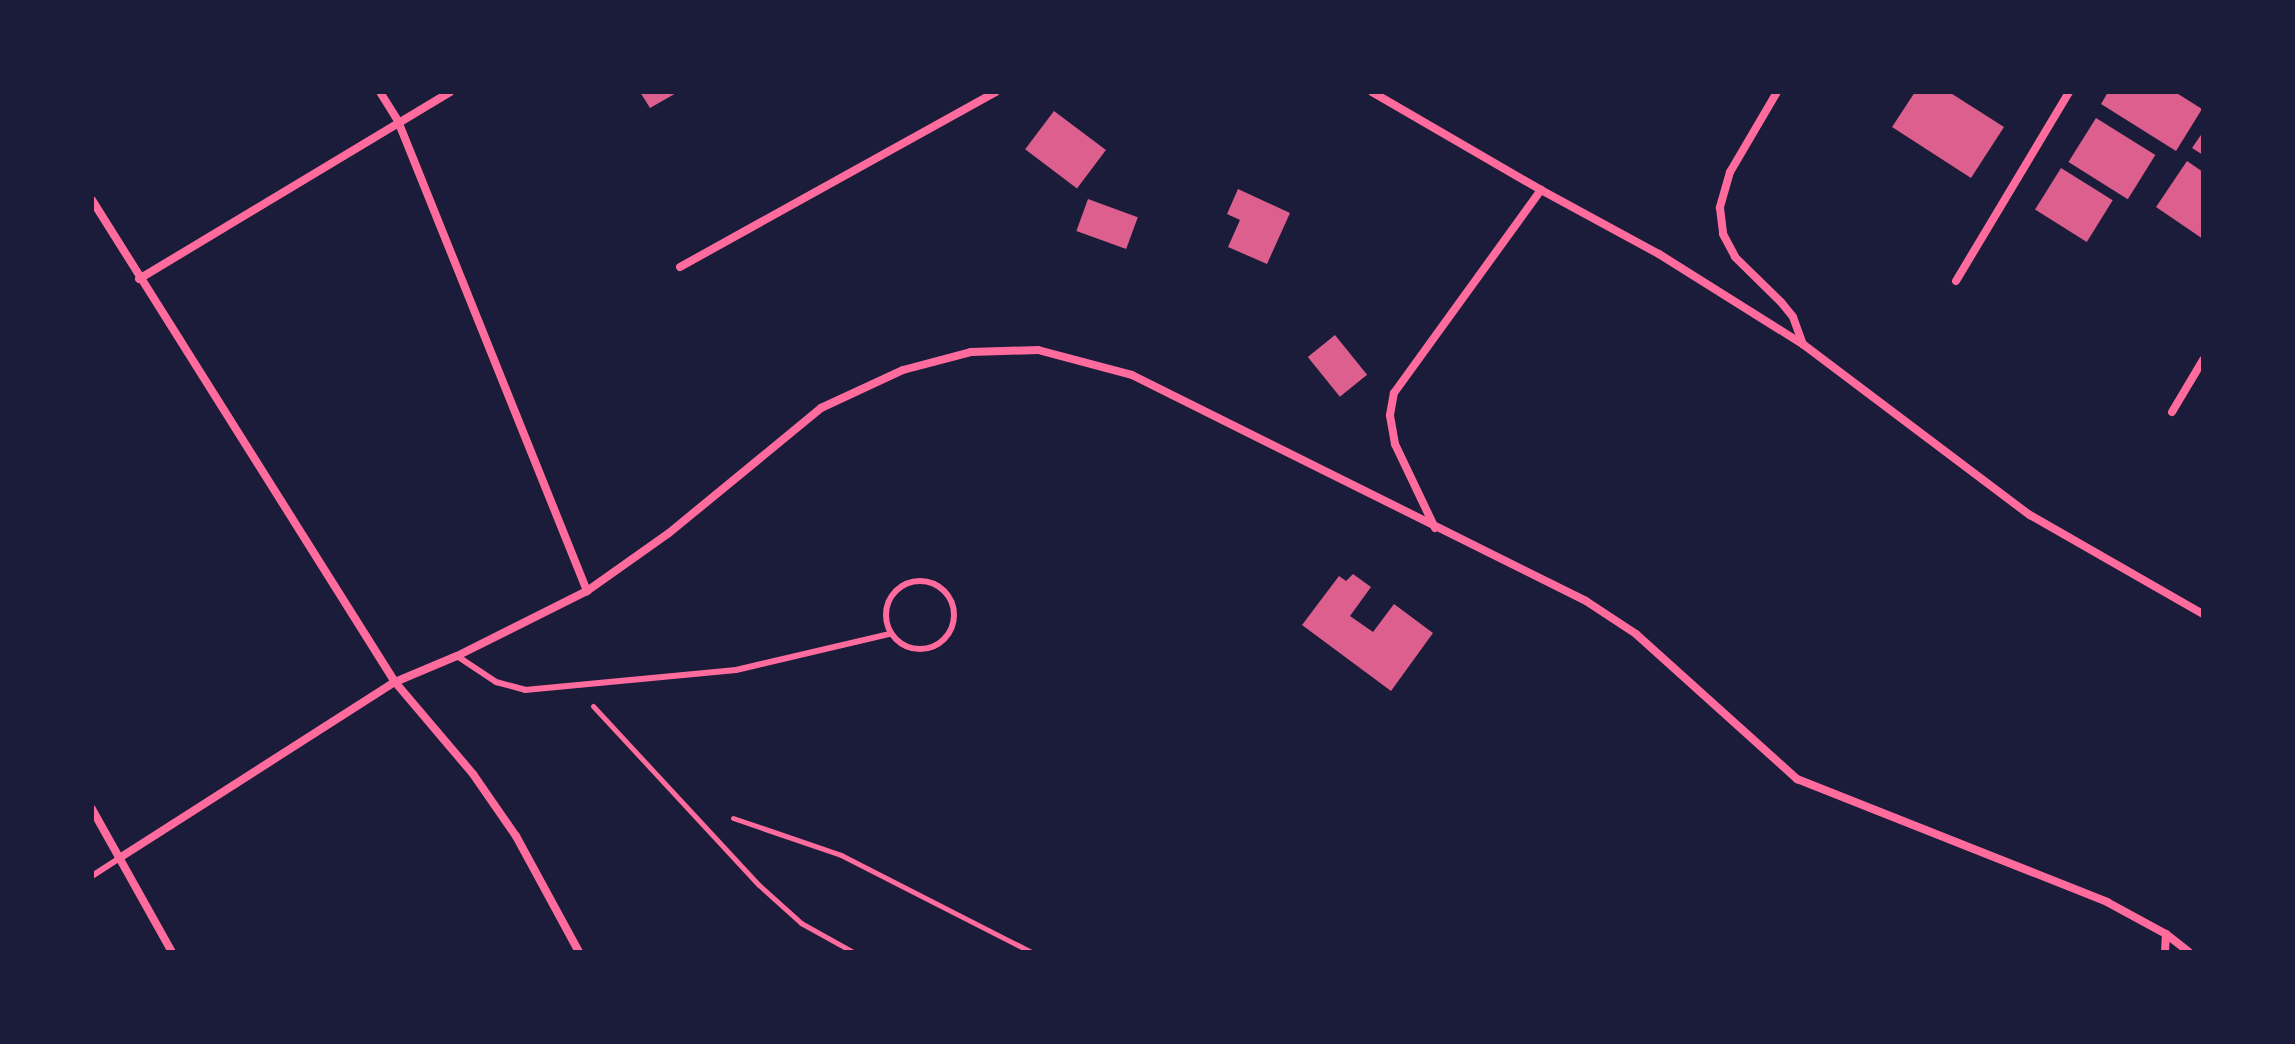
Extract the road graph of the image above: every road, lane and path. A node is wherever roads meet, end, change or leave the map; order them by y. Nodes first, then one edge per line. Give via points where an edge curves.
1 (380, 92) edge
2 (450, 92) edge
3 (996, 92) edge
4 (1372, 92) edge
5 (1777, 92) edge
6 (2069, 92) edge
7 (398, 121) junction
8 (1541, 190) junction
9 (92, 200) edge
10 (680, 267) dead end
11 (139, 279) junction
12 (1956, 281) dead end
13 (1804, 345) junction
14 (2203, 360) edge
15 (2172, 412) dead end
16 (1436, 529) junction
17 (587, 591) junction
18 (2203, 614) edge
19 (890, 634) junction
20 (457, 656) junction
21 (395, 682) junction
22 (573, 685) junction
23 (92, 809) edge
24 (733, 818) dead end
25 (121, 857) junction
26 (92, 876) edge
27 (2166, 934) junction
28 (172, 952) edge
29 (579, 952) edge
30 (853, 952) edge
31 (1031, 952) edge
32 (2165, 952) edge
33 (2189, 952) edge

1 - 7 street
2 - 7 street
3 - 10 street
4 - 8 street
5 - 13 street via 1730,172 1720,208 1723,234 1735,257 1793,317
6 - 12 street
7 - 11 street
7 - 17 street
8 - 13 street via 1659,254
8 - 16 street via 1394,393 1390,415 1395,444
9 - 11 street
11 - 21 street
13 - 18 street via 2030,515
14 - 15 street
16 - 17 street via 1132,375 1038,350 971,352 903,370 821,408 669,533
16 - 27 street via 1586,601 1636,634 1797,779 2107,902
17 - 20 street
19 - 19 lane via 910,649 934,648 951,631 955,607 942,587 919,579 896,589 885,610
19 - 22 lane via 736,670
20 - 21 street
20 - 22 lane via 496,682 525,690
21 - 25 street
21 - 29 street via 473,774 516,836
22 - 30 path via 759,885 801,923
23 - 25 street
24 - 31 path via 841,855
25 - 26 lane
25 - 28 street
27 - 32 street
27 - 33 street

